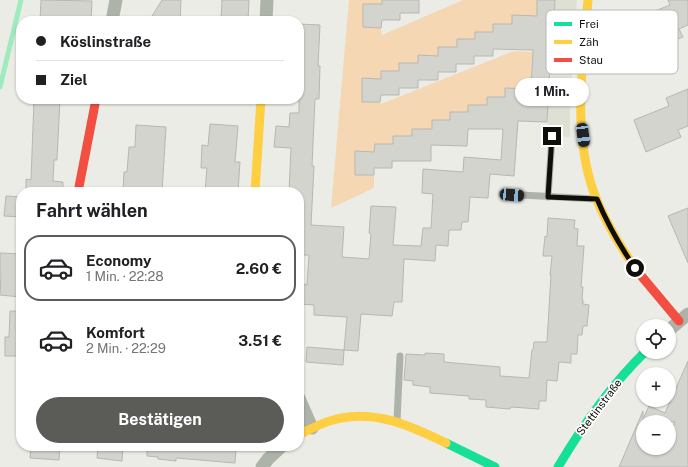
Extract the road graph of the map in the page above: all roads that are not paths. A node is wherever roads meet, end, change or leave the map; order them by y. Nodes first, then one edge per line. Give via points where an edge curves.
1 (116, 0) edge
2 (268, 0) edge
3 (588, 0) edge
4 (587, 10) edge
5 (113, 16) edge
6 (266, 16) edge
7 (582, 74) edge
8 (95, 104) edge
9 (261, 104) edge
10 (552, 136) dead end
11 (79, 187) edge
12 (255, 187) edge
13 (502, 194) dead end
14 (548, 197) junction
15 (597, 199) junction
16 (679, 322) edge
17 (400, 356) dead end
18 (638, 359) edge
19 (304, 410) edge
20 (397, 421) junction
21 (312, 428) junction
22 (304, 432) edge
23 (277, 451) edge
24 (262, 467) edge
25 (495, 467) edge
26 (558, 467) edge

1 - 5 street
2 - 6 street
3 - 4 street
7 - 15 street via 582,129 586,160
8 - 11 street
9 - 12 street
10 - 14 lane
13 - 14 lane
14 - 15 lane
15 - 16 street via 624,251 654,293
17 - 20 lane
18 - 26 street, Stettinstraße via 610,390
19 - 21 street
20 - 21 street via 376,417 344,417
20 - 25 street
21 - 22 street
23 - 24 street

